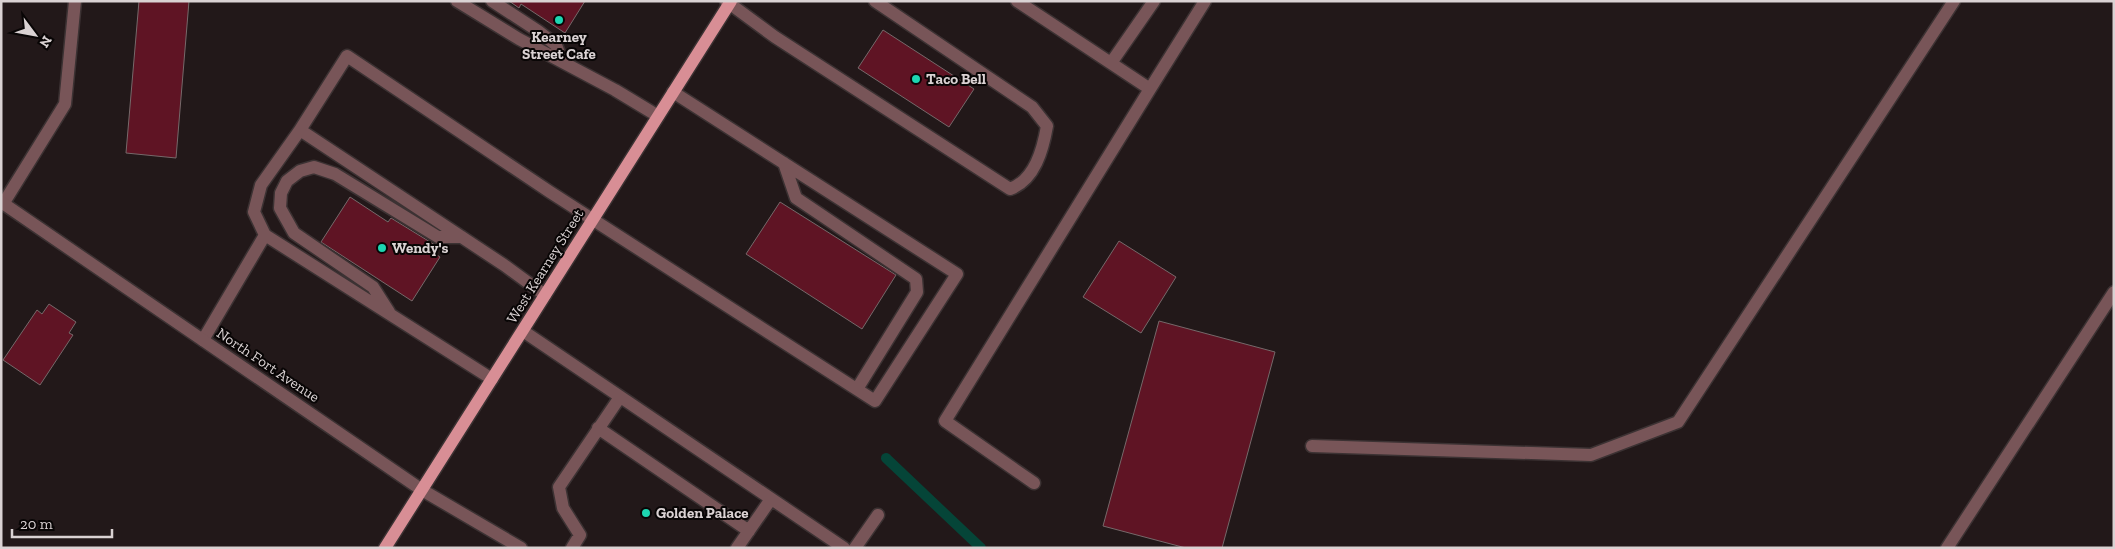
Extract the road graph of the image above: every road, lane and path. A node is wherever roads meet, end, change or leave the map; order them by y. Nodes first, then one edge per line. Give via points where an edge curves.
1 (75, 1) edge
2 (457, 1) edge
3 (492, 1) edge
4 (875, 1) edge
5 (1017, 1) edge
6 (1154, 1) edge
7 (1205, 1) edge
8 (1954, 1) edge
9 (729, 2) edge
10 (562, 61) junction
11 (1111, 63) junction
12 (1150, 89) junction
13 (673, 92) junction
14 (658, 116) junction
15 (300, 130) junction
16 (784, 163) junction
17 (2, 203) edge
18 (593, 220) junction
19 (265, 236) junction
20 (462, 237) junction
21 (2114, 292) edge
22 (545, 295) junction
23 (392, 316) junction
24 (523, 331) junction
25 (203, 340) junction
26 (492, 379) junction
27 (857, 390) junction
28 (620, 397) junction
29 (598, 428) junction
30 (1312, 446) dead end
31 (1034, 483) dead end
32 (422, 490) junction
33 (771, 499) junction
34 (878, 515) dead end
35 (749, 531) junction
36 (385, 548) edge
37 (521, 548) edge
38 (572, 548) edge
39 (737, 548) edge
40 (844, 548) edge
41 (854, 548) edge
42 (1947, 548) edge

1 - 17 street via 65,104
2 - 10 street
3 - 10 street via 556,45
4 - 9 street via 1032,107 1047,126 1043,147 1020,185 1010,189 775,37
5 - 11 street
6 - 11 street
7 - 12 street
8 - 30 street via 1678,422 1591,455
9 - 13 main road, West Kearney Street
10 - 14 street
11 - 12 street
12 - 31 street via 945,420
13 - 14 main road, West Kearney Street
13 - 16 street
14 - 18 main road, West Kearney Street
15 - 18 street via 347,56
15 - 19 street via 261,185 254,212
15 - 20 street
16 - 27 street via 796,198 916,279 917,292
16 - 27 street via 957,274 875,401
17 - 25 street, North Fort Avenue
18 - 22 main road, West Kearney Street
18 - 27 street
19 - 23 street
19 - 25 street
20 - 22 street
20 - 23 street via 438,237 336,174 314,167 300,171 287,182 280,208 294,233 373,287
21 - 42 street
22 - 24 main road, West Kearney Street
23 - 26 street
24 - 26 main road, West Kearney Street
24 - 28 street
25 - 32 street, North Fort Avenue
26 - 32 main road, West Kearney Street
28 - 29 street
28 - 33 street
29 - 35 street
29 - 38 street via 559,487 563,508 580,535
32 - 36 main road, West Kearney Street
32 - 37 street, North Fort Avenue
33 - 35 street
33 - 40 street
34 - 41 street
35 - 39 street

